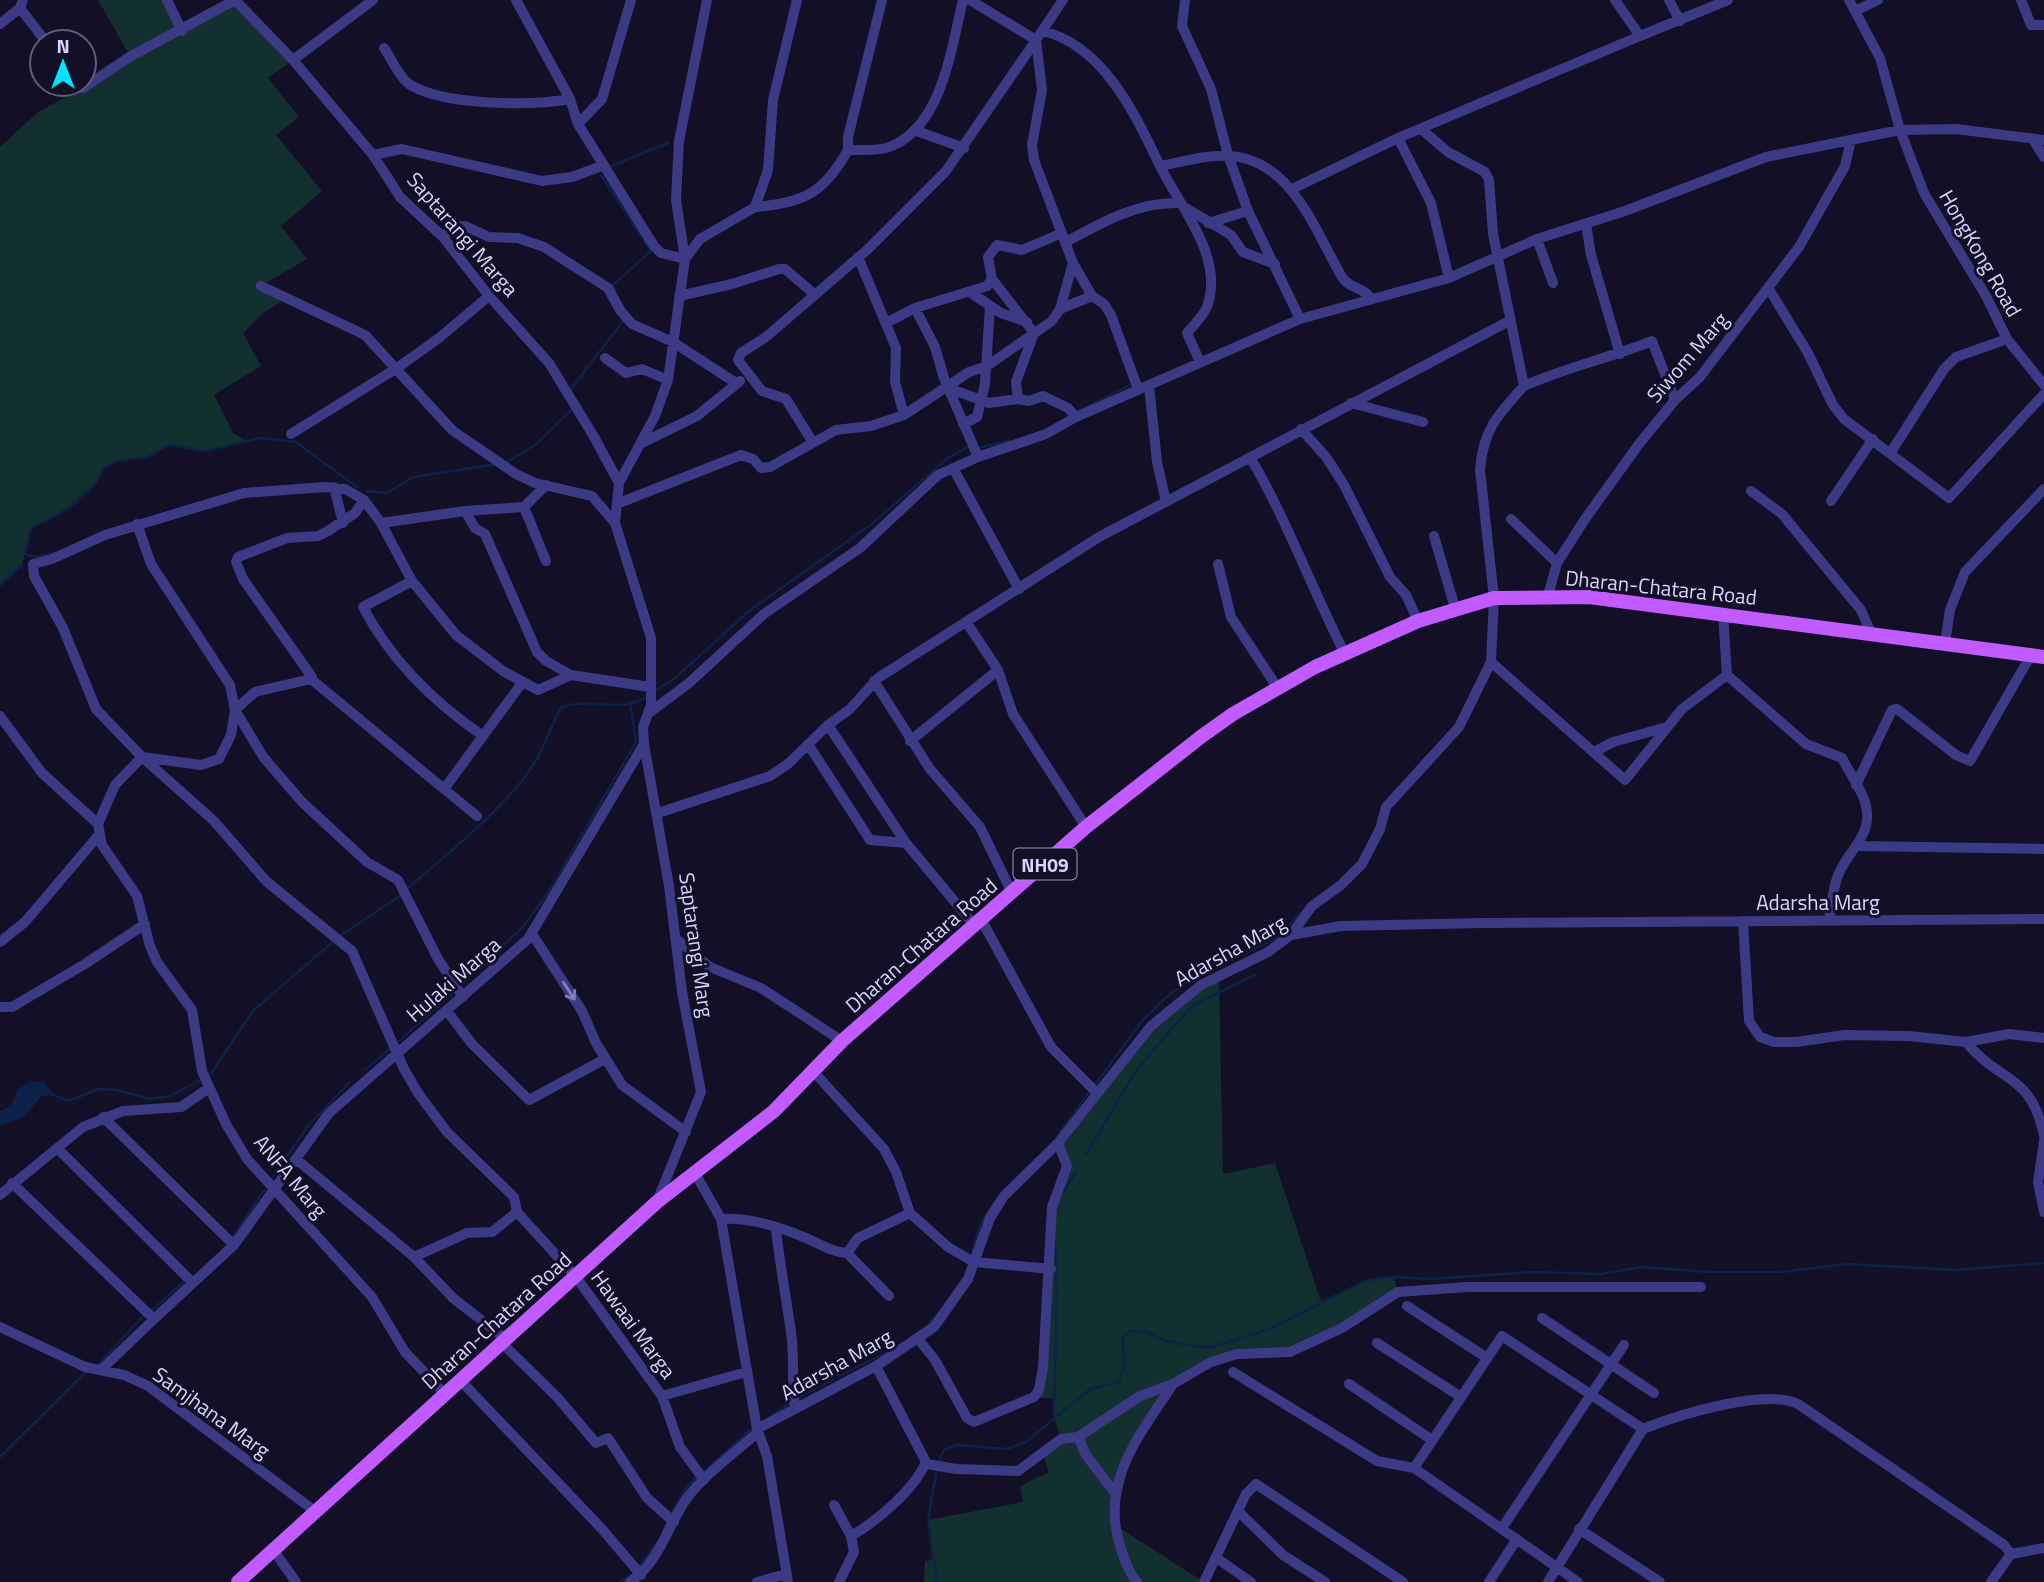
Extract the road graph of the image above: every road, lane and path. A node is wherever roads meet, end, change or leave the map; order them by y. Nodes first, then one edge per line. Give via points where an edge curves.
1 (167, 0) edge
2 (373, 0) edge
3 (516, 0) edge
4 (631, 0) edge
5 (707, 0) edge
6 (797, 0) edge
7 (882, 0) edge
8 (963, 0) edge
9 (970, 0) edge
10 (1063, 0) edge
11 (1185, 0) edge
12 (1615, 0) edge
13 (1669, 0) edge
14 (1728, 0) edge
15 (1849, 0) edge
16 (1878, 0) edge
17 (2021, 0) edge
18 (22, 4) edge
19 (1855, 11) junction
20 (1680, 21) junction
21 (0, 24) edge
22 (2044, 24) edge
23 (37, 28) edge
24 (182, 31) junction
25 (1040, 36) junction
26 (1640, 36) junction
27 (384, 48) dead end
28 (293, 60) junction
29 (98, 76) edge
30 (570, 99) junction
31 (578, 124) junction
32 (1421, 129) junction
33 (914, 130) junction
34 (1900, 130) junction
35 (1398, 138) junction
36 (1851, 140) junction
37 (2039, 141) edge
38 (964, 148) junction
39 (848, 150) junction
40 (373, 156) junction
41 (1228, 156) junction
42 (2044, 158) edge
43 (604, 164) junction
44 (1160, 166) junction
45 (1292, 189) junction
46 (1182, 205) junction
47 (755, 208) junction
48 (1248, 211) junction
49 (1213, 222) junction
50 (1586, 224) junction
51 (1196, 227) junction
52 (443, 237) junction
53 (1064, 238) junction
54 (1537, 239) junction
55 (1498, 256) junction
56 (859, 257) junction
57 (685, 259) junction
58 (1073, 263) junction
59 (1275, 264) junction
60 (1449, 278) junction
61 (992, 279) junction
62 (1553, 283) dead end
63 (261, 286) dead end
64 (1769, 289) junction
65 (813, 293) junction
66 (971, 293) junction
67 (489, 296) junction
68 (679, 296) junction
69 (1093, 296) junction
70 (1371, 299) junction
71 (990, 306) junction
72 (915, 308) junction
73 (1060, 309) junction
74 (1300, 319) junction
75 (1511, 320) junction
76 (886, 323) junction
77 (1032, 328) junction
78 (2007, 339) junction
79 (673, 342) junction
80 (1620, 354) junction
81 (606, 358) dead end
82 (1200, 362) junction
83 (987, 366) junction
84 (397, 368) junction
85 (749, 377) junction
86 (668, 380) junction
87 (736, 383) junction
88 (1149, 386) junction
89 (1524, 386) junction
90 (2044, 386) edge
91 (948, 388) junction
92 (1138, 389) junction
93 (2044, 394) edge
94 (1018, 399) junction
95 (1675, 400) junction
96 (983, 401) junction
97 (1351, 403) junction
98 (904, 415) junction
99 (1076, 417) junction
100 (1423, 422) dead end
101 (963, 424) junction
102 (1301, 429) junction
103 (291, 434) dead end
104 (1873, 439) junction
105 (812, 441) junction
106 (640, 444) junction
107 (1891, 452) junction
108 (978, 457) junction
109 (1251, 457) junction
110 (953, 468) junction
111 (619, 483) junction
112 (546, 485) junction
113 (334, 487) junction
114 (2044, 489) edge
115 (1751, 491) dead end
116 (365, 500) junction
117 (1831, 501) dead end
118 (1166, 502) junction
119 (619, 503) junction
120 (524, 507) junction
121 (465, 511) junction
122 (1511, 519) dead end
123 (342, 523) junction
124 (381, 523) junction
125 (615, 523) junction
126 (137, 524) junction
127 (1434, 536) dead end
128 (546, 561) dead end
129 (1556, 563) junction
130 (1218, 564) dead end
131 (412, 581) junction
132 (1019, 589) junction
133 (1548, 596) junction
134 (1494, 598) junction
135 (1455, 608) junction
136 (1723, 614) junction
137 (1418, 621) junction
138 (967, 623) junction
139 (1871, 634) junction
140 (1945, 643) junction
141 (1345, 654) junction
142 (2037, 656) edge
143 (1491, 662) junction
144 (998, 670) junction
145 (571, 674) junction
146 (1727, 676) junction
147 (310, 679) junction
148 (874, 681) junction
149 (522, 683) junction
150 (1277, 687) junction
151 (650, 690) junction
152 (650, 709) junction
153 (235, 710) junction
154 (0, 716) edge
155 (828, 725) junction
156 (1667, 727) junction
157 (483, 736) junction
158 (910, 741) junction
159 (644, 744) junction
160 (808, 744) junction
161 (1594, 752) junction
162 (142, 757) junction
163 (1856, 785) junction
164 (444, 789) junction
165 (658, 813) junction
166 (477, 816) dead end
167 (98, 824) junction
168 (1086, 827) junction
169 (98, 836) junction
170 (906, 842) junction
171 (1859, 846) junction
172 (2044, 849) edge
173 (1012, 893) junction
174 (2044, 919) edge
175 (1829, 920) junction
176 (1743, 921) junction
177 (978, 923) junction
178 (145, 924) junction
179 (532, 934) junction
180 (1292, 935) junction
181 (675, 938) junction
182 (0, 942) edge
183 (463, 996) junction
184 (0, 1007) edge
185 (447, 1011) junction
186 (2044, 1038) edge
187 (842, 1041) junction
188 (1966, 1042) junction
189 (398, 1050) junction
190 (605, 1059) junction
191 (813, 1071) junction
192 (209, 1088) junction
193 (1097, 1093) junction
194 (103, 1117) junction
195 (686, 1132) junction
196 (2044, 1138) edge
197 (1059, 1143) junction
198 (58, 1148) junction
199 (296, 1159) junction
200 (695, 1173) junction
201 (12, 1183) junction
202 (273, 1189) junction
203 (0, 1195) edge
204 (657, 1202) junction
205 (517, 1212) junction
206 (2044, 1212) edge
207 (910, 1213) junction
208 (721, 1219) junction
209 (776, 1230) junction
210 (234, 1245) junction
211 (847, 1253) junction
212 (414, 1257) junction
213 (974, 1262) junction
214 (1051, 1269) junction
215 (576, 1277) junction
216 (193, 1283) junction
217 (1701, 1287) dead end
218 (889, 1297) dead end
219 (1407, 1306) dead end
220 (1542, 1318) dead end
221 (154, 1319) junction
222 (0, 1327) edge
223 (919, 1340) junction
224 (504, 1342) junction
225 (1377, 1343) dead end
226 (1624, 1345) dead end
227 (1487, 1358) junction
228 (1612, 1365) junction
229 (876, 1366) junction
230 (101, 1370) junction
231 (1233, 1371) dead end
232 (746, 1372) junction
233 (461, 1381) junction
234 (1172, 1384) junction
235 (1349, 1384) dead end
236 (1654, 1393) dead end
237 (446, 1394) junction
238 (662, 1396) junction
239 (1592, 1396) junction
240 (1461, 1397) junction
241 (795, 1408) junction
242 (1643, 1429) junction
243 (757, 1431) junction
244 (1078, 1437) junction
245 (1432, 1440) junction
246 (934, 1465) junction
247 (1414, 1468) junction
248 (704, 1480) junction
249 (1115, 1493) junction
250 (834, 1505) dead end
251 (316, 1511) junction
252 (1240, 1512) junction
253 (674, 1522) junction
254 (1502, 1528) junction
255 (1579, 1529) junction
256 (851, 1536) junction
257 (1517, 1539) junction
258 (2044, 1548) edge
259 (274, 1551) junction
260 (2011, 1554) junction
261 (1218, 1559) junction
262 (1556, 1567) junction
263 (641, 1575) junction
264 (787, 1578) edge
265 (238, 1582) edge
266 (296, 1582) edge
267 (630, 1582) edge
268 (757, 1582) edge
269 (839, 1582) edge
270 (1137, 1582) edge
271 (1204, 1582) edge
272 (1251, 1582) edge
273 (1325, 1582) edge
274 (1403, 1582) edge
275 (1489, 1582) edge
276 (1548, 1582) edge
277 (1578, 1582) edge
278 (1660, 1582) edge
279 (1992, 1582) edge

1 - 24 street
2 - 28 street
3 - 30 street
4 - 31 street via 602,99
5 - 57 street via 679,141 676,200
6 - 47 street via 774,100 768,170
7 - 39 street
8 - 33 street via 943,75 925,117
9 - 25 street
10 - 25 street
11 - 41 street via 1182,26 1211,89
12 - 26 street
13 - 20 street
14 - 20 street
15 - 19 street, HongKong Road
16 - 19 street
17 - 22 street via 2031,25
18 - 21 street
18 - 23 street
19 - 34 street, HongKong Road via 1880,58
20 - 26 street
24 - 28 street, Saptarangi Marga via 235,0
24 - 29 street, Saptarangi Marga
25 - 38 street
25 - 44 street via 1060,36 1105,71 1134,114
25 - 53 street via 1042,90 1032,145
26 - 32 street
27 - 30 street via 406,82 429,93 516,105
28 - 40 street, Saptarangi Marga
30 - 31 street
31 - 43 street
32 - 35 street
32 - 55 street via 1448,152 1485,172 1492,193
33 - 38 street
33 - 39 street via 885,148
34 - 36 street
34 - 37 street via 1956,129
34 - 78 street, HongKong Road via 1924,193
35 - 45 street
35 - 60 street via 1431,203
36 - 50 street via 1766,157
36 - 64 street, Siwom Marg via 1833,189
37 - 42 street
38 - 56 street
39 - 47 street via 831,180 816,191 780,205
40 - 43 street via 402,149 542,181 572,177
40 - 52 street, Saptarangi Marga via 400,197
41 - 44 street
41 - 45 street via 1260,163
41 - 48 street
43 - 57 street via 654,246 661,253
44 - 46 street
45 - 70 street via 1345,282 1367,292
46 - 49 street
46 - 51 street
46 - 53 street via 1154,202
47 - 57 street via 701,239
48 - 49 street
48 - 59 street
49 - 51 street
49 - 59 street via 1231,235 1243,252
50 - 54 street
50 - 80 street
51 - 82 street via 1208,259 1210,287 1207,308 1187,334
52 - 67 street, Saptarangi Marga
52 - 79 street via 452,227 465,226 489,237 518,238 544,247 608,288 632,324
53 - 58 street
53 - 61 street via 1022,250 998,245 988,257
54 - 55 street
54 - 62 street
55 - 60 street
55 - 75 street
56 - 65 street
56 - 76 street
57 - 68 street
58 - 69 street
58 - 73 street
59 - 74 street
60 - 70 street
61 - 66 street
61 - 77 street
63 - 84 street via 356,330
64 - 95 street, Siwom Marg via 1700,377
64 - 104 street via 1833,405 1844,419
65 - 68 street via 779,269
65 - 85 street via 766,337 741,353 738,360
66 - 71 street
66 - 72 street
67 - 84 street
67 - 111 street, Saptarangi Marga via 549,363
68 - 79 street
69 - 73 street
69 - 92 street via 1111,315
70 - 74 street
71 - 77 street
71 - 83 street
72 - 76 street
72 - 91 street via 935,346
73 - 77 street via 1052,321
74 - 82 street
75 - 89 street
75 - 97 street
76 - 98 street via 896,348 895,382
77 - 83 street
77 - 94 street via 1016,382
78 - 90 street, HongKong Road
78 - 107 street via 1956,357
79 - 86 street
79 - 87 street
80 - 89 street via 1561,369
80 - 95 street via 1653,341
81 - 86 street via 626,373 642,369
82 - 88 street
83 - 91 street via 969,372
83 - 96 street
84 - 103 street
84 - 112 street via 438,417 499,465
85 - 87 street
85 - 105 street via 762,391 786,399
86 - 106 street
87 - 106 street via 697,416
88 - 92 street
88 - 118 street
89 - 134 street via 1485,435 1481,452
91 - 96 street
91 - 98 street
91 - 101 street
92 - 99 street
93 - 107 street via 1949,498
94 - 96 street
94 - 99 street via 1043,396
95 - 129 street, Siwom Marg
96 - 101 street via 977,417
97 - 100 street
97 - 102 street
98 - 105 street via 871,426 836,430
99 - 108 street via 1046,434
101 - 108 street
102 - 109 street
102 - 137 street via 1344,485 1390,577 1406,595
104 - 107 street
104 - 117 street
105 - 119 street via 770,467 761,468 741,455
106 - 111 street
108 - 110 street
109 - 118 street
109 - 141 street
110 - 132 street
110 - 152 street via 938,475 860,548 764,614
111 - 119 street
112 - 120 street
112 - 125 street via 592,496
113 - 116 street
113 - 123 street
113 - 126 street via 244,493
114 - 140 street via 1965,572 1950,610
115 - 139 street via 1783,514 1861,610
116 - 123 street
116 - 124 street
118 - 132 street via 1099,537
119 - 125 street
120 - 121 street
120 - 128 street
121 - 124 street
121 - 145 street via 475,528 485,534 537,652
122 - 129 street
123 - 147 street via 318,536 287,538 236,562
124 - 131 street
125 - 151 street via 651,638
126 - 153 street via 150,564 230,685
126 - 162 street via 33,564 34,576 63,628 88,696
127 - 135 street
129 - 133 street, Siwom Marg
130 - 150 street via 1231,617
131 - 149 street via 456,635
131 - 157 street via 363,607 407,670
132 - 138 street
133 - 134 main road, Dharan-Chatara Road / NH09
133 - 136 main road, Dharan-Chatara Road / NH09
134 - 135 main road, Dharan-Chatara Road / NH09
134 - 143 street
135 - 137 main road, Dharan-Chatara Road / NH09
136 - 139 main road, Dharan-Chatara Road / NH09
136 - 146 street
137 - 141 main road, Dharan-Chatara Road / NH09
138 - 144 street
138 - 148 street
139 - 140 main road, Dharan-Chatara Road / NH09
140 - 142 main road, Dharan-Chatara Road / NH09
141 - 150 main road, Dharan-Chatara Road / NH09
142 - 163 street via 1970,761 1898,709 1892,710
143 - 161 street
143 - 180 street via 1459,727 1386,807 1362,864 1312,906
144 - 158 street
144 - 168 street via 1013,714
145 - 149 street via 538,690
145 - 151 street
146 - 156 street via 1682,709
146 - 163 street via 1807,744 1842,758
147 - 153 street via 255,692
147 - 164 street
148 - 155 street via 850,709
148 - 158 street
149 - 157 street
150 - 168 main road, Dharan-Chatara Road / NH09 via 1202,736
151 - 152 street, Saptarangi Marg
152 - 159 street, Saptarangi Marg via 643,727
153 - 162 street via 231,735 219,759 201,765
153 - 183 street via 264,758 302,802 367,862 398,880 438,959
154 - 167 street via 42,773
155 - 160 street
155 - 170 street
156 - 161 street
156 - 161 street via 1625,780
157 - 164 street
158 - 173 street via 980,827
159 - 165 street, Saptarangi Marg
159 - 179 street, Hulaki Marga
160 - 165 street via 770,776
160 - 170 street via 870,840
162 - 167 street via 115,785
162 - 189 street, Hawaai Marga via 214,821 266,881 339,938 362,970
163 - 171 street via 1867,812
164 - 166 street
165 - 181 street, Saptarangi Marg
167 - 169 street
168 - 173 main road, Dharan-Chatara Road / NH09
169 - 178 street, ANFA Marg via 137,896
169 - 182 street via 25,922
170 - 177 street
171 - 172 street
171 - 175 street via 1842,867
173 - 177 main road, Dharan-Chatara Road / NH09
174 - 175 street, Adarsha Marg
175 - 176 street, Adarsha Marg
176 - 180 street, Adarsha Marg via 1341,926
176 - 188 street via 1749,1021 1760,1037 1774,1042 1845,1035
177 - 187 main road, Dharan-Chatara Road / NH09
177 - 193 street via 1051,1047
178 - 184 street via 12,1007
178 - 192 street, ANFA Marg via 158,962 192,1010
179 - 183 street, Hulaki Marga
179 -> 190 street via 582,1012
180 - 193 street, Adarsha Marg via 1184,996 1151,1026
181 - 187 street via 710,967 761,988
181 - 195 street, Saptarangi Marg via 701,1092
183 - 185 street, Hulaki Marga
185 - 189 street, Hulaki Marga
185 - 190 street via 472,1044 529,1100
186 - 188 street via 2009,1034
187 - 191 main road, Dharan-Chatara Road / NH09
188 - 196 street via 1980,1059 2028,1092
189 - 199 street, Hulaki Marga via 329,1113
189 - 205 street, Hawaai Marga via 425,1103 463,1149 514,1197
190 - 195 street via 622,1085
191 - 200 main road, Dharan-Chatara Road / NH09 via 774,1111
191 - 207 street via 884,1149
192 - 194 street via 181,1107 122,1111
192 - 202 street, ANFA Marg via 247,1159
193 - 197 street, Adarsha Marg
194 - 198 street
194 - 210 street
195 - 204 street, Saptarangi Marg
196 - 206 street via 2038,1182
197 - 213 street, Adarsha Marg via 1004,1196 990,1218
197 - 214 street via 1067,1166 1052,1207
198 - 201 street
198 - 216 street
199 - 202 street, Hulaki Marga
199 - 212 street
200 - 204 main road, Dharan-Chatara Road / NH09
200 - 208 street
201 - 203 street
201 - 221 street
202 - 210 street, Hulaki Marga
202 - 237 street, ANFA Marg via 372,1297 405,1352
204 - 215 main road, Dharan-Chatara Road / NH09
205 - 212 street via 492,1232 467,1233
205 - 215 street, Hawaai Marga
207 - 211 street via 858,1238
207 - 213 street via 948,1247
208 - 209 street
208 - 232 street
209 - 211 street
209 - 241 street via 791,1330
210 - 216 street, Hulaki Marga
211 - 218 street
212 - 224 street
213 - 214 street
213 - 223 street, Adarsha Marg via 949,1310
214 - 223 street via 1043,1367 1034,1397 974,1422 967,1418
215 - 224 main road, Dharan-Chatara Road / NH09
215 - 238 street, Hawaai Marga
216 - 221 street, Hulaki Marga
217 - 234 street via 1467,1287 1398,1292 1313,1343 1290,1352 1237,1354 1211,1362
219 - 227 street
220 - 228 street
221 - 230 street, Hulaki Marga
222 - 230 street, Samjhana Marg via 85,1367
223 - 229 street, Adarsha Marg
224 - 233 main road, Dharan-Chatara Road / NH09
224 - 253 street via 596,1443 608,1438 647,1497
225 - 240 street
226 - 228 street
227 - 239 street via 1502,1336
227 - 240 street
228 - 236 street
228 - 239 street
229 - 241 street, Adarsha Marg
229 - 246 street
230 - 251 street, Samjhana Marg via 148,1387
231 - 247 street via 1377,1461
232 - 238 street, Hawaai Marga
232 - 243 street
233 - 237 main road, Dharan-Chatara Road / NH09
233 - 263 street
234 - 244 street via 1140,1396
234 - 249 street via 1121,1468
235 - 245 street
237 - 251 main road, Dharan-Chatara Road / NH09
238 - 248 street via 680,1447
239 - 242 street
239 - 254 street
240 - 245 street
241 - 243 street, Adarsha Marg
242 - 255 street
242 - 260 street via 1718,1408 1785,1398
243 - 248 street, Adarsha Marg
243 - 264 street via 767,1456
244 - 246 street via 1061,1439 1018,1471
244 - 249 street
245 - 247 street
246 - 256 street
247 - 254 street
248 - 253 street, Adarsha Marg via 686,1499
249 - 270 street via 1115,1525
250 - 256 street
251 - 259 main road, Dharan-Chatara Road / NH09
252 - 261 street
252 - 273 street via 1283,1555
252 - 274 street via 1256,1483
253 - 263 street, Adarsha Marg
254 - 257 street
255 - 262 street
255 - 278 street
256 - 269 street via 854,1552
257 - 262 street
257 - 275 street
258 - 260 street
259 - 265 main road, Dharan-Chatara Road / NH09
259 - 266 street
260 - 279 street
261 - 271 street
261 - 272 street
262 - 276 street
262 - 277 street
263 - 267 street, Adarsha Marg
264 - 268 street

